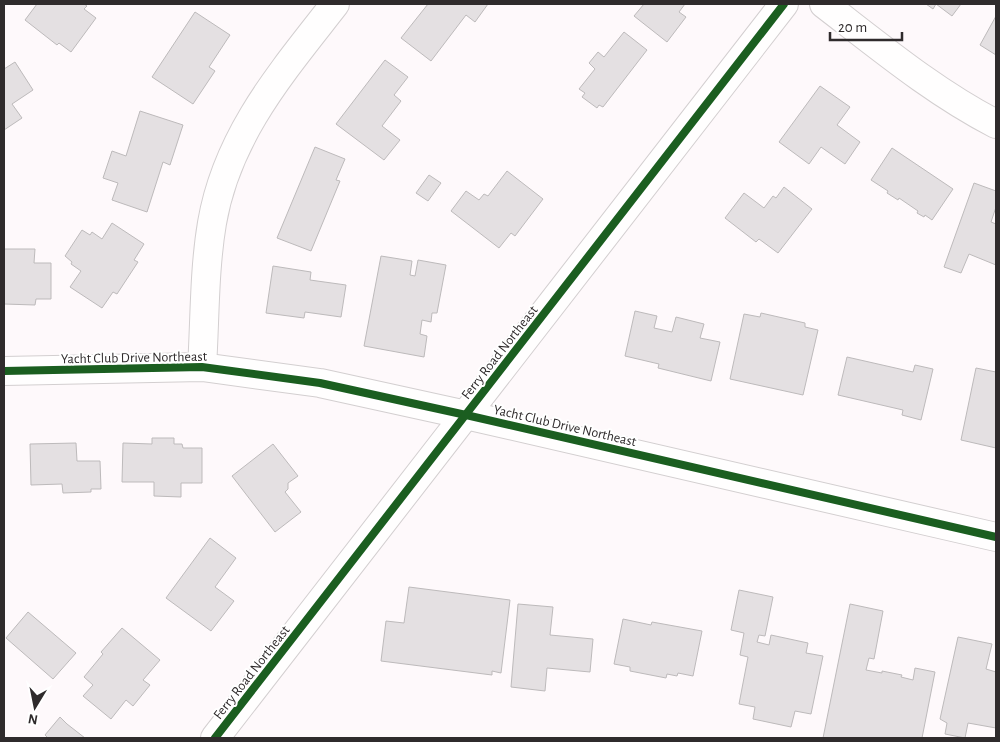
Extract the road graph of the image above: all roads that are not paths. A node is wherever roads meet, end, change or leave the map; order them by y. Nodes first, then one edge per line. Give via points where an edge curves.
1 (335, 4) edge
2 (784, 4) edge
3 (824, 4) edge
4 (996, 124) edge
5 (202, 367) junction
6 (4, 371) edge
7 (466, 414) junction
8 (996, 537) edge
9 (216, 738) edge

1 - 5 street via 259,105 237,144 224,177 212,223
2 - 7 street, Ferry Road Northeast
3 - 4 street via 922,80
5 - 6 street, Yacht Club Drive Northeast
5 - 7 street, Yacht Club Drive Northeast via 320,383
7 - 8 street, Yacht Club Drive Northeast
7 - 9 street, Ferry Road Northeast

